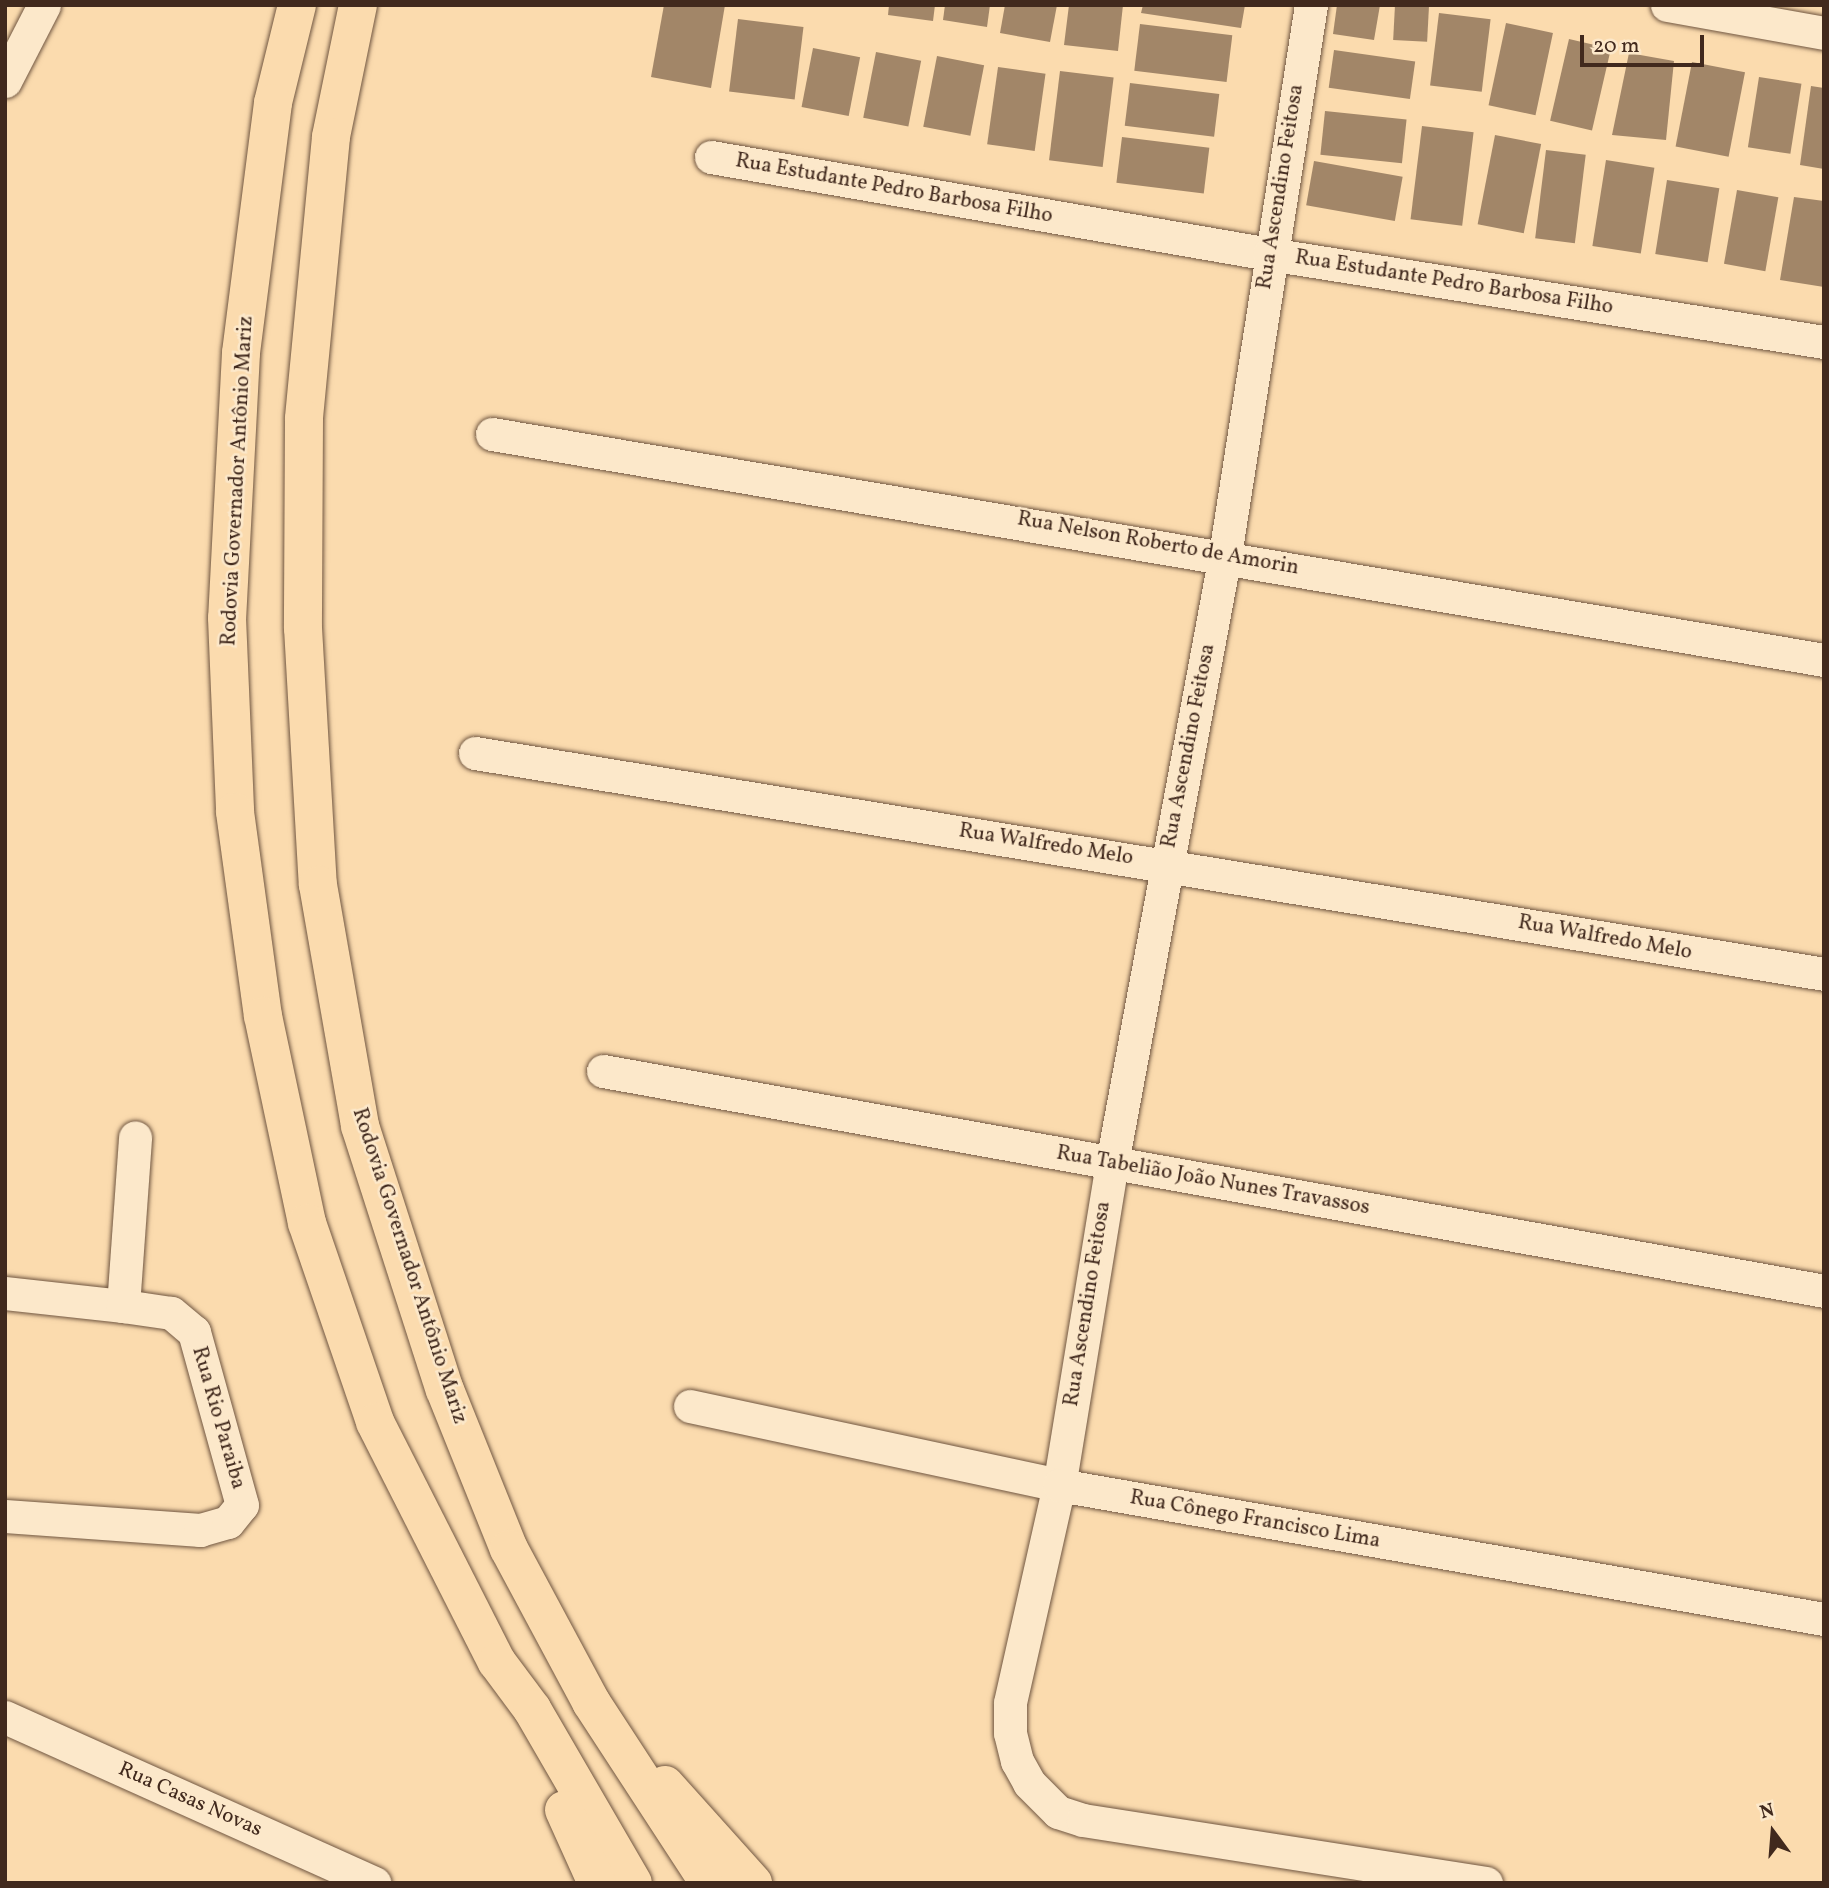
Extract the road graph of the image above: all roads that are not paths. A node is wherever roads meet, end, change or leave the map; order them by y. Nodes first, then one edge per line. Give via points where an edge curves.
1 (44, 5) edge
2 (297, 5) edge
3 (358, 5) edge
4 (1311, 5) edge
5 (1667, 5) edge
6 (1824, 33) edge
7 (5, 81) edge
8 (711, 157) dead end
9 (1269, 254) junction
10 (1824, 342) edge
11 (492, 434) dead end
12 (1225, 555) junction
13 (1824, 660) edge
14 (475, 753) dead end
15 (1167, 864) junction
16 (1824, 974) edge
17 (603, 1071) dead end
18 (135, 1137) dead end
19 (1112, 1163) junction
20 (1824, 1291) edge
21 (5, 1293) edge
22 (123, 1306) junction
23 (690, 1406) dead end
24 (1059, 1485) junction
25 (5, 1516) edge
26 (1824, 1619) edge
27 (497, 1661) junction
28 (590, 1702) junction
29 (5, 1717) edge
30 (374, 1883) edge
31 (597, 1883) edge
32 (633, 1883) edge
33 (709, 1883) edge
34 (752, 1883) edge
35 (1486, 1883) edge

1 - 7 street
2 - 27 highway, Rodovia Governador Antônio Mariz via 273,103 241,353 227,618 234,812 263,1016 307,1223 375,1422
3 - 28 highway, Rodovia Governador Antônio Mariz via 331,136 304,419 303,628 318,885 360,1126 445,1390 509,1549
4 - 9 street, Rua Ascendino Feitosa
5 - 6 street
8 - 9 street, Rua Estudante Pedro Barbosa Filho
9 - 10 street, Rua Estudante Pedro Barbosa Filho
9 - 12 street, Rua Ascendino Feitosa
11 - 12 street, Rua Nelson Roberto de Amorin
12 - 13 street, Rua Nelson Roberto de Amorin
12 - 15 street, Rua Ascendino Feitosa
14 - 15 street, Rua Walfredo Melo
15 - 16 street, Rua Walfredo Melo
15 - 19 street, Rua Ascendino Feitosa
17 - 19 street, Rua Tabelião João Nunes Travassos
18 - 22 street
19 - 20 street, Rua Tabelião João Nunes Travassos
19 - 24 street, Rua Ascendino Feitosa
21 - 22 street
22 - 25 street, Rua Rio Paraiba via 171,1313 194,1332 242,1505 228,1522 200,1530
23 - 24 street, Rua Cônego Francisco Lima
24 - 26 street, Rua Cônego Francisco Lima
24 - 35 street, Rua Ascendino Feitosa via 1010,1703 1017,1761 1029,1783 1058,1812 1083,1820
27 - 31 highway via 524,1733
27 - 32 highway, Rodovia Governador Antônio Mariz via 532,1709
28 - 33 highway, Rodovia Governador Antônio Mariz
28 - 34 highway
29 - 30 street, Rua Casas Novas

